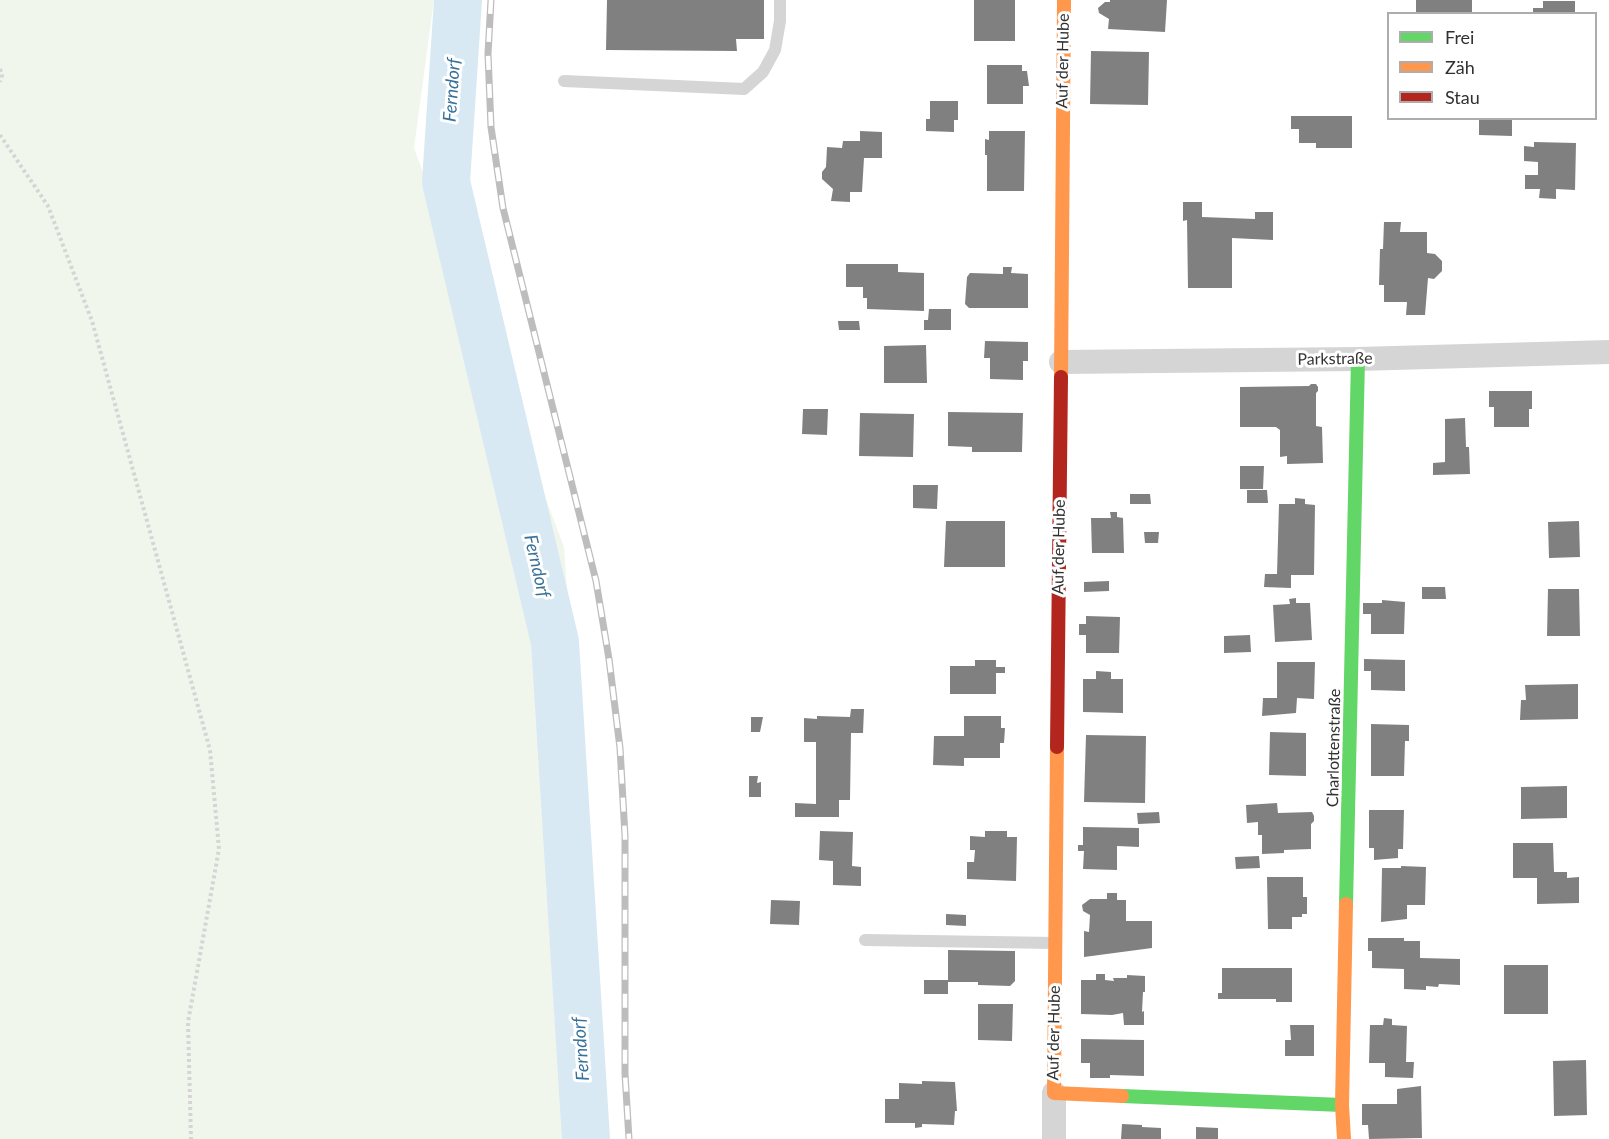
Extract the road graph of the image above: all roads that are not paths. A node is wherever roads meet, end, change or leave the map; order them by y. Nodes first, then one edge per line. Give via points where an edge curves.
1 (780, 0) edge
2 (1064, 0) edge
3 (564, 81) dead end
4 (1609, 352) edge
5 (1359, 359) junction
6 (1060, 362) junction
7 (865, 940) dead end
8 (1055, 944) junction
9 (1054, 1093) junction
10 (1342, 1105) junction
11 (1054, 1139) edge
12 (1344, 1139) edge

1 - 3 lane via 775,50 763,72 744,89
2 - 6 street, Auf der Hube
4 - 5 street, Parkstraße
5 - 6 street, Parkstraße
5 - 10 street, Charlottenstraße
6 - 8 street, Auf der Hube
7 - 8 lane
8 - 9 street, Auf der Hube
9 - 10 street, Auf der Hube
9 - 11 street, Auf der Hube
10 - 12 street, Charlottenstraße

